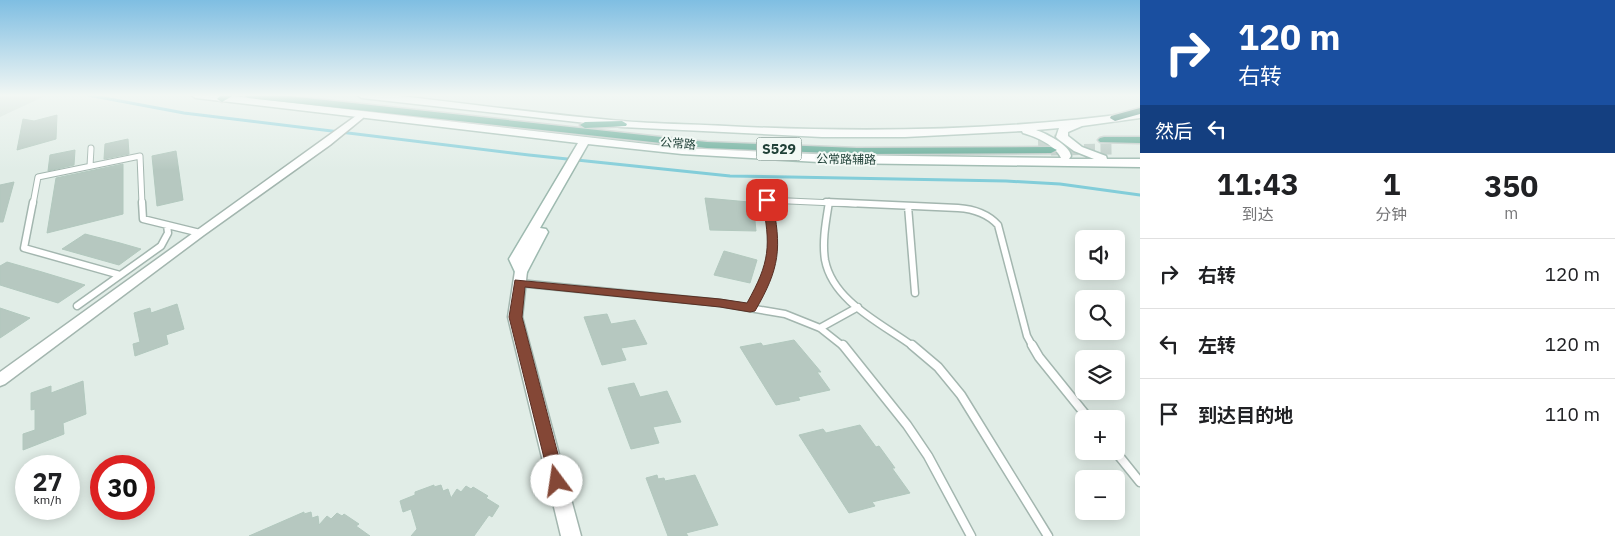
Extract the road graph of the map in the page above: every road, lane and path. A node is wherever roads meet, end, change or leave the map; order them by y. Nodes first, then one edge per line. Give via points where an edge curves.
1 (355, 120) edge
2 (398, 120) edge
3 (473, 120) edge
4 (536, 120) edge
5 (586, 120) edge
6 (1102, 120) edge
7 (1090, 122) junction
8 (509, 124) junction
9 (622, 124) junction
10 (583, 125) junction
11 (997, 130) junction
12 (551, 136) junction
13 (590, 140) junction
14 (1104, 140) tunnel mouth
15 (1140, 140) edge
16 (1038, 141) tunnel mouth
17 (92, 148) dead end
18 (1117, 149) tunnel mouth
19 (1140, 149) edge
20 (1049, 156) junction
21 (1140, 163) edge
22 (90, 166) junction
23 (829, 202) junction
24 (908, 206) junction
25 (166, 225) junction
26 (200, 233) junction
27 (120, 275) junction
28 (520, 277) junction
29 (915, 293) dead end
30 (77, 306) dead end
31 (858, 307) junction
32 (750, 308) junction
33 (820, 328) junction
34 (0, 380) edge
35 (1082, 410) edge
36 (1122, 460) edge
37 (1140, 482) edge
38 (571, 536) edge
39 (971, 536) edge
40 (1048, 536) edge

1 - 26 street
2 - 12 main road, 公常路辅路
3 - 8 main road, 公常路 / S529
4 - 10 main road, 公常路 / S529
5 - 9 main road, 公常路辅路
6 - 7 main road, 公常路辅路
7 - 11 main road, 公常路辅路
7 - 21 main road via 1067,128 1062,137 1088,153
8 - 12 main road
8 - 20 main road, 公常路 / S529 via 652,140 770,148
9 - 10 main road
9 - 11 main road, 公常路辅路 via 814,134
10 - 16 main road, 公常路 / S529 via 817,141
11 - 20 main road via 1038,133 1067,154 1061,159
12 - 13 main road, 公常路辅路
13 - 20 main road, 公常路辅路 via 682,151 836,159
13 - 28 main road via 572,169
14 - 15 main road
17 - 22 lane
18 - 19 main road
20 - 21 main road, 公常路辅路
22 - 25 lane via 140,156 143,219
22 - 27 lane via 38,177 24,248
23 - 24 lane
23 - 31 lane via 824,253 826,265 832,279
23 - 32 lane via 767,200 773,232 772,256 765,281
24 - 29 lane
24 - 35 lane via 964,208 996,222 1027,336 1039,357
25 - 26 lane
25 - 27 lane via 168,236 161,246
26 - 34 street
27 - 30 lane
28 - 32 lane
28 - 38 street via 515,317
31 - 33 lane
31 - 40 lane via 916,347 948,378
32 - 33 lane via 786,314
33 - 39 lane via 848,350 902,418 928,456
36 - 37 lane

